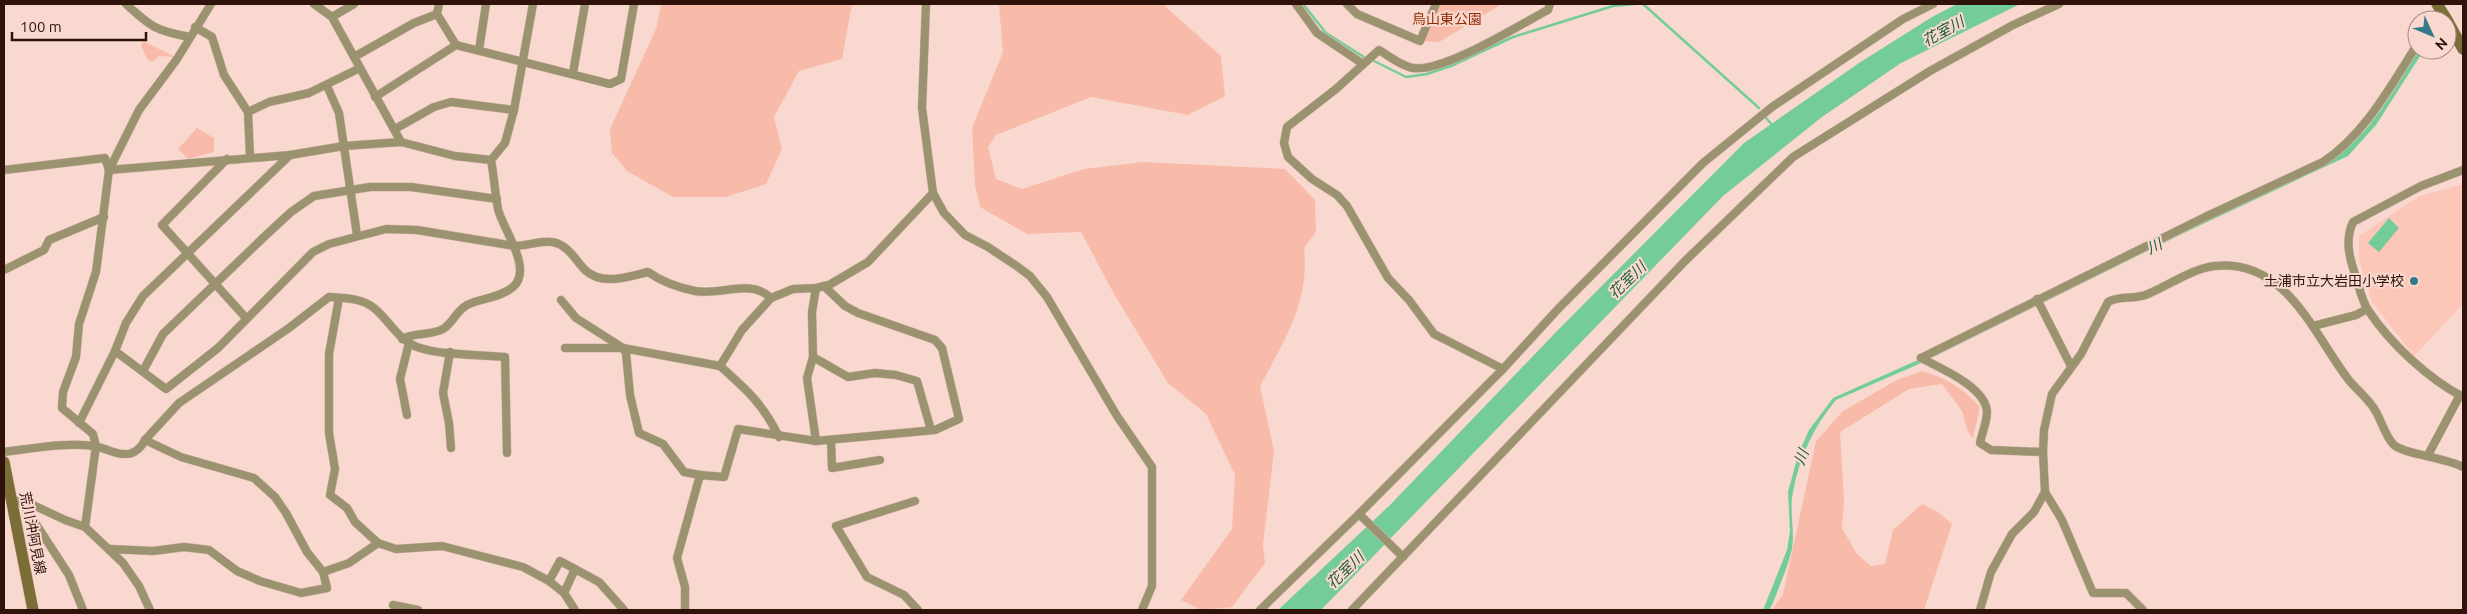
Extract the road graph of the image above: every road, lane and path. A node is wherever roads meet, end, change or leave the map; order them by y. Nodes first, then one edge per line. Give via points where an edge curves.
1 (126, 4) edge
2 (212, 4) edge
3 (314, 4) edge
4 (354, 4) edge
5 (439, 4) edge
6 (486, 4) edge
7 (533, 4) edge
8 (585, 4) edge
9 (634, 4) edge
10 (926, 4) edge
11 (1296, 4) edge
12 (1347, 4) edge
13 (1436, 4) edge
14 (1550, 4) edge
15 (1933, 4) edge
16 (2059, 4) edge
17 (437, 14) junction
18 (332, 18) junction
19 (195, 27) junction
20 (190, 37) junction
21 (456, 45) junction
22 (479, 50) junction
23 (354, 57) junction
24 (2407, 60) edge
25 (524, 62) junction
26 (1363, 64) junction
27 (360, 68) junction
28 (573, 73) junction
29 (327, 86) junction
30 (375, 97) junction
31 (514, 110) junction
32 (248, 112) junction
33 (395, 130) junction
34 (401, 142) junction
35 (344, 146) junction
36 (290, 155) junction
37 (250, 158) junction
38 (227, 159) junction
39 (491, 160) junction
40 (4, 170) edge
41 (109, 170) junction
42 (2463, 170) edge
43 (352, 190) junction
44 (933, 193) junction
45 (497, 199) junction
46 (104, 217) junction
47 (357, 236) junction
48 (515, 246) junction
49 (186, 253) junction
50 (4, 270) edge
51 (215, 284) junction
52 (820, 287) junction
53 (339, 298) junction
54 (771, 298) junction
55 (2037, 299) junction
56 (561, 300) dead end
57 (2367, 309) junction
58 (246, 318) junction
59 (2313, 326) junction
60 (406, 341) junction
61 (565, 348) dead end
62 (622, 348) junction
63 (115, 351) junction
64 (450, 352) junction
65 (813, 357) junction
66 (720, 366) junction
67 (2071, 366) junction
68 (1504, 369) junction
69 (143, 371) junction
70 (2462, 396) edge
71 (406, 415) dead end
72 (79, 423) junction
73 (930, 430) junction
74 (779, 437) junction
75 (145, 440) junction
76 (831, 440) junction
77 (816, 441) junction
78 (96, 446) junction
79 (451, 448) dead end
80 (4, 452) edge
81 (2043, 452) junction
82 (507, 453) dead end
83 (2428, 454) junction
84 (880, 460) dead end
85 (4, 462) edge
86 (2463, 467) edge
87 (700, 475) junction
88 (2045, 492) junction
89 (11, 500) junction
90 (915, 501) dead end
91 (23, 504) junction
92 (1359, 514) junction
93 (86, 527) junction
94 (378, 543) junction
95 (110, 549) junction
96 (1403, 557) junction
97 (575, 569) junction
98 (323, 572) junction
99 (550, 581) junction
100 (564, 593) junction
101 (393, 605) dead end
102 (33, 610) edge
103 (83, 610) edge
104 (150, 610) edge
105 (418, 610) edge
106 (575, 610) edge
107 (624, 610) edge
108 (685, 610) edge
109 (918, 610) edge
110 (1142, 610) edge
111 (1260, 610) edge
112 (1352, 610) edge
113 (1980, 610) edge
114 (2143, 610) edge

1 - 20 street via 158,30
2 - 19 street
3 - 18 street
4 - 18 street
5 - 17 street
6 - 22 street
7 - 25 street
8 - 28 street
9 - 28 street via 621,79 610,84
10 - 44 street via 922,108
11 - 26 street via 1317,33
12 - 13 street via 1357,14 1420,40
14 - 26 street via 1548,10 1454,60 1415,68 1379,50
15 - 68 street via 1903,19 1772,106 1704,163 1558,309
16 - 96 street via 2013,25 1930,71 1793,157 1684,260
17 - 21 street
17 - 23 street via 414,23
18 - 23 street
19 - 20 street
19 - 32 street via 212,37 224,75
20 - 41 street via 139,110
21 - 22 street
21 - 30 street
22 - 25 street
23 - 27 street
24 - 55 street via 2360,130 2323,162
25 - 28 street
25 - 31 street
26 - 68 street via 1287,126 1284,143 1288,157 1347,206 1388,278 1434,334
27 - 29 street
27 - 30 street
29 - 32 street via 269,102
29 - 35 street via 339,113
30 - 33 street
31 - 33 street via 451,102 434,107
31 - 39 street via 505,143
32 - 37 street
33 - 34 street
34 - 35 street
34 - 39 street via 455,156
35 - 36 street
35 - 43 street
36 - 37 street
36 - 49 street
37 - 38 street
38 - 41 street
38 - 49 street via 162,224
39 - 45 street
40 - 41 street via 105,158
41 - 46 street
42 - 57 street via 2421,186 2353,222 2348,244
43 - 45 street via 411,187
43 - 47 street
43 - 51 street via 314,196 291,212
44 - 52 street via 868,262
44 - 110 street via 944,214 965,235 1030,276 1047,297 1117,416 1152,467 1152,586
45 - 48 street
46 - 50 street via 49,240 44,250
46 - 72 street via 96,272 79,324 76,357 63,392 62,408
47 - 48 street via 386,229 417,230
47 - 58 street via 313,252
48 - 54 street via 539,240 564,246 597,279 616,279 648,272 696,291 747,287
48 - 60 street via 520,276 514,285 458,311 448,326
49 - 51 street
49 - 63 street via 143,296 126,322
51 - 58 street
51 - 69 street via 164,334
52 - 54 street via 793,289
52 - 65 street via 812,312
52 - 73 street via 858,313 936,340 942,348 959,419
53 - 60 street via 354,299 373,307
53 - 75 street via 329,297 179,404
53 - 94 street via 330,354 329,433 335,469 330,495 347,508 355,522
54 - 66 street via 742,330
55 - 67 street
55 - 81 street via 1921,358 1966,382 1983,398 1987,412 1980,443 1983,447
56 - 62 street via 576,318
57 - 59 street
57 - 70 street via 2422,368
58 - 69 street via 218,348 166,389
59 - 67 street via 2290,295 2274,282 2230,265 2212,266 2145,296 2108,302 2081,354
59 - 83 street via 2348,379 2373,406 2392,444 2401,451
60 - 64 street via 430,350
60 - 71 street via 400,379
61 - 62 street
62 - 66 street
62 - 87 street via 626,353 630,395 639,433 663,444 684,472
63 - 69 street
63 - 72 street
64 - 79 street via 443,393
64 - 82 street via 505,357
65 - 73 street via 848,377 875,373 917,381
65 - 77 street via 807,378
66 - 74 street via 754,396
67 - 81 street via 2052,394
68 - 92 street
70 - 83 street
72 - 78 street via 93,434
73 - 76 street
74 - 77 street
74 - 87 street via 738,429 724,476
75 - 78 street via 142,447 131,453 122,454
75 - 98 street via 181,457 254,478 275,497 307,552
76 - 77 street
76 - 84 street via 832,468
78 - 80 street
78 - 93 street
81 - 88 street
83 - 86 street
85 - 89 main road, 荒川沖阿見線
87 - 108 street via 676,558 686,587
88 - 113 street via 2034,512 2012,534 1991,572
88 - 114 street via 2062,520 2093,593 2126,593
89 - 91 street
89 - 102 main road, 荒川沖阿見線
90 - 109 street via 836,526 867,577 904,595
91 - 93 street via 31,504
91 - 103 street via 69,575
92 - 96 street
92 - 111 street
93 - 95 street
94 - 98 street via 349,563
94 - 99 street via 396,548 442,546 523,567
95 - 98 street via 153,552 184,547 209,550 237,571 302,592 327,588
95 - 104 street via 139,586
96 - 112 street
97 - 99 street via 560,561
97 - 100 street
97 - 107 street via 599,582
99 - 100 street
100 - 106 street
101 - 105 street

